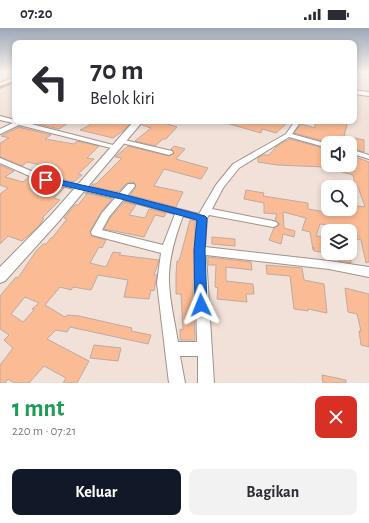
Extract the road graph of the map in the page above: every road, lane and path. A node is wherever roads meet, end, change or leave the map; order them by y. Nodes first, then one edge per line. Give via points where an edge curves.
1 (357, 92) edge
2 (369, 94) edge
3 (0, 118) edge
4 (12, 121) edge
5 (13, 124) edge
6 (25, 124) edge
7 (136, 124) edge
8 (296, 124) edge
9 (0, 132) edge
10 (288, 135) junction
11 (117, 144) junction
12 (321, 144) edge
13 (168, 153) dead end
14 (357, 154) edge
15 (369, 157) edge
16 (0, 160) edge
17 (130, 186) dead end
18 (80, 187) junction
19 (122, 197) junction
20 (182, 213) junction
21 (201, 215) junction
22 (273, 224) dead end
23 (167, 250) junction
24 (200, 250) junction
25 (369, 272) edge
26 (0, 277) edge
27 (176, 349) junction
28 (201, 349) junction
29 (177, 383) edge
30 (206, 383) edge

1 - 2 street
3 - 4 street
5 - 9 street
6 - 11 street
7 - 11 street
8 - 10 street
10 - 12 street
10 - 21 street via 236,166
11 - 13 street
11 - 18 street
14 - 15 street
16 - 18 street via 46,180
17 - 19 street
18 - 19 street
18 - 26 street
19 - 20 street
19 - 23 street via 105,215 96,230 97,233
20 - 21 street
20 - 23 street
21 - 22 street
21 - 24 street
23 - 27 street via 163,283
24 - 25 street
24 - 28 street
27 - 28 street
27 - 29 street
28 - 30 street

